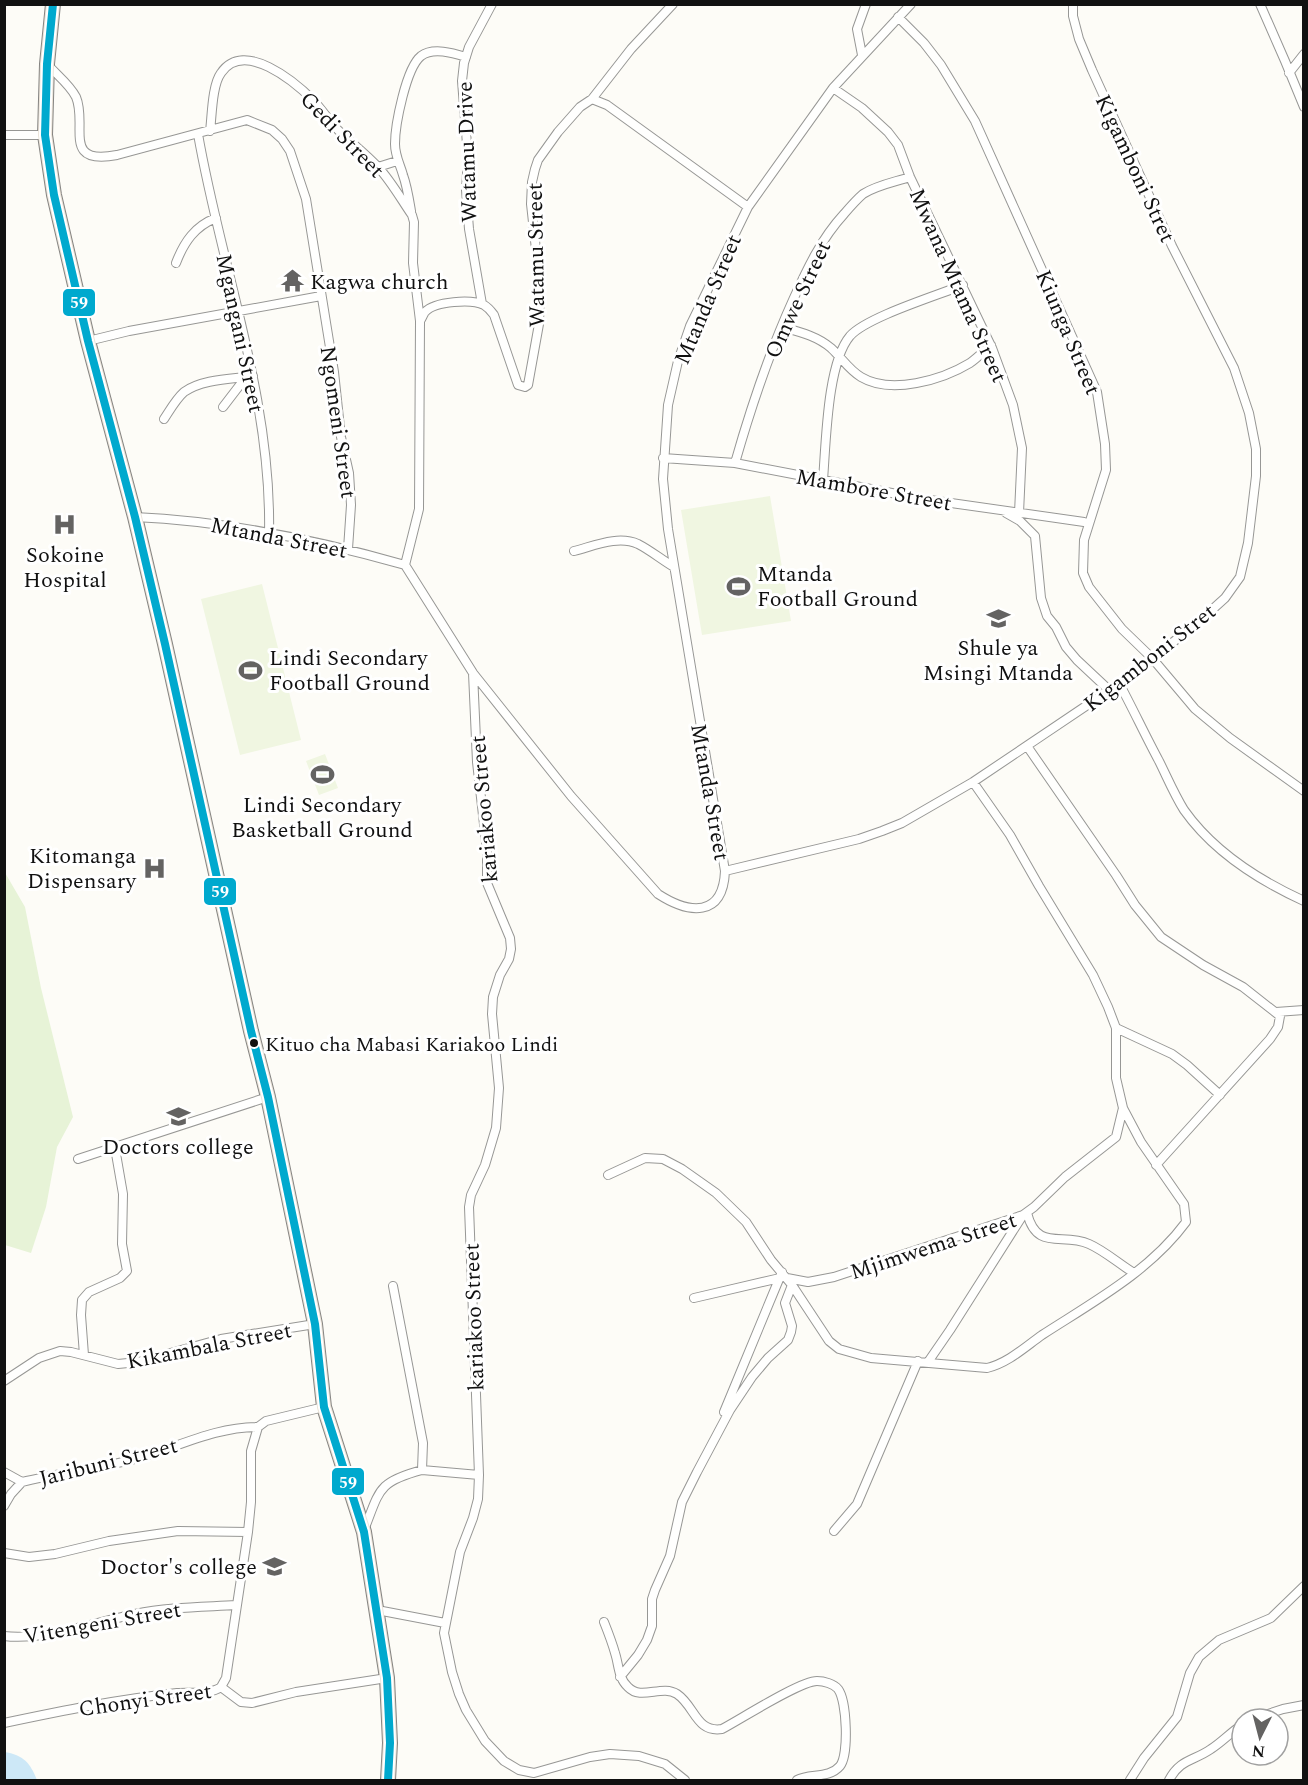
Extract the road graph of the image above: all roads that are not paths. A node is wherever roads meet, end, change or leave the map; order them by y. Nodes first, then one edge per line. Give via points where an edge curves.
1 (53, 4) edge
2 (492, 4) edge
3 (673, 4) edge
4 (866, 4) edge
5 (911, 4) edge
6 (1073, 4) edge
7 (1260, 4) edge
8 (898, 17) junction
9 (1304, 54) edge
10 (862, 55) junction
11 (466, 57) junction
12 (47, 64) junction
13 (1289, 73) junction
14 (833, 88) junction
15 (592, 99) junction
16 (1304, 107) edge
17 (210, 131) junction
18 (198, 134) junction
19 (4, 135) edge
20 (45, 135) junction
21 (397, 160) junction
22 (378, 167) junction
23 (910, 177) junction
24 (747, 207) junction
25 (412, 215) junction
26 (216, 218) junction
27 (176, 262) dead end
28 (963, 285) junction
29 (321, 296) junction
30 (482, 304) junction
31 (239, 312) junction
32 (420, 321) junction
33 (782, 327) junction
34 (88, 341) junction
35 (991, 345) junction
36 (839, 356) junction
37 (250, 377) junction
38 (223, 407) dead end
39 (164, 418) dead end
40 (663, 458) junction
41 (735, 463) junction
42 (823, 480) junction
43 (1002, 510) junction
44 (1019, 513) junction
45 (135, 517) junction
46 (1083, 522) dead end
47 (269, 534) junction
48 (348, 549) junction
49 (574, 551) dead end
50 (405, 566) junction
51 (674, 567) junction
52 (1152, 658) junction
53 (473, 673) junction
54 (1119, 683) junction
55 (1109, 690) junction
56 (1027, 746) junction
57 (973, 782) junction
58 (1304, 791) edge
59 (725, 871) junction
60 (1304, 901) edge
61 (1304, 1010) edge
62 (1276, 1012) junction
63 (1116, 1028) junction
64 (1220, 1095) junction
65 (268, 1097) junction
66 (1123, 1108) junction
67 (115, 1148) junction
68 (78, 1159) dead end
69 (1156, 1165) junction
70 (608, 1175) dead end
71 (1025, 1214) junction
72 (1134, 1273) junction
73 (785, 1278) junction
74 (393, 1286) dead end
75 (694, 1298) dead end
76 (315, 1324) junction
77 (84, 1355) junction
78 (918, 1361) junction
79 (928, 1362) junction
80 (4, 1381) edge
81 (324, 1407) junction
82 (258, 1427) junction
83 (710, 1447) junction
84 (422, 1470) junction
85 (4, 1472) edge
86 (479, 1475) junction
87 (22, 1482) junction
88 (4, 1506) edge
89 (834, 1530) dead end
90 (248, 1532) junction
91 (363, 1532) junction
92 (4, 1553) edge
93 (1304, 1587) edge
94 (236, 1605) junction
95 (377, 1610) junction
96 (604, 1622) dead end
97 (445, 1623) junction
98 (4, 1636) edge
99 (620, 1677) junction
100 (387, 1678) junction
101 (221, 1687) junction
102 (4, 1723) edge
103 (1230, 1733) edge
104 (388, 1780) edge
105 (685, 1780) edge
106 (797, 1780) edge
107 (1130, 1780) edge
108 (1169, 1780) edge

1 - 12 highway
2 - 11 street, Watamu Drive
3 - 15 street
4 - 10 street via 857,29
5 - 8 street, Mtanda Street
6 - 52 street, Kigamboni Stret via 1079,39 1118,130 1234,368 1256,442 1251,521 1240,577 1225,598
7 - 13 street
8 - 10 street, Mtanda Street
8 - 52 street, Kiunga Street via 941,65 975,121 1097,392 1106,470 1087,524 1083,573 1098,599
9 - 13 street
10 - 14 street, Mtanda Street
11 - 21 street via 433,52 420,57 396,129
11 - 30 street, Watamu Drive via 462,81 468,157 466,190 472,255
12 - 18 street, Ngomeni Street via 76,96 80,141 91,156 117,155
12 - 20 highway
13 - 16 street
14 - 23 street, Mwana Mtama Street via 888,132 901,150
14 - 24 street, Mtanda Street
15 - 24 street via 623,116
15 - 30 street, Watamu Street via 558,132 535,169 531,204 540,295 536,349 530,382 525,387 518,385 494,315
17 - 18 street, Ngomeni Street
17 - 22 street, Gedi Street via 219,76 231,63 253,61 295,84
17 - 29 street, Ngomeni Street via 250,120 282,139 306,199
18 - 26 street, Mgangani Street
19 - 20 street
20 - 34 highway via 61,227
21 - 22 street
21 - 25 street
22 - 25 street, Gedi Street
23 - 28 street, Mwana Mtama Street
23 - 33 street, Omwe Street via 863,195 832,227 804,275
24 - 40 street, Mtanda Street via 690,326 668,405
25 - 32 street
26 - 27 street via 186,240
26 - 31 street, Mgangani Street
28 - 35 street, Mwana Mtama Street
28 - 36 street via 874,320 850,336
29 - 31 street
29 - 48 street, Ngomeni Street via 349,473
30 - 32 street via 469,301 432,308 424,312
31 - 34 street
31 - 37 street, Mgangani Street
32 - 50 street via 419,509
33 - 36 street via 812,335
33 - 41 street, Omwe Street via 754,395
34 - 45 highway
35 - 36 street via 954,371 899,385 872,383
35 - 44 street, Mwana Mtama Street via 1019,430
36 - 42 street via 831,394
37 - 38 street
37 - 39 street via 212,382 189,390
37 - 47 street, Mgangani Street via 266,468
40 - 41 street, Mambore Street
40 - 51 street, Mtanda Street
41 - 42 street, Mambore Street
42 - 43 street, Mambore Street
43 - 44 street, Mambore Street
43 - 55 street via 1035,536 1042,607 1066,647
44 - 46 street, Mambore Street
45 - 47 street, Mtanda Street via 233,525
45 - 65 highway
47 - 48 street, Mtanda Street
48 - 50 street, Mtanda Street
49 - 51 street via 625,541 638,544
50 - 53 street, Mtanda Street
51 - 59 street, Mtanda Street
52 - 54 street, Kigamboni Stret
52 - 58 street, Kiunga Street via 1211,724
53 - 59 street, Mtanda Street via 571,796 658,894 686,909 708,905 722,892
53 - 86 street, kariakoo Street via 487,883 511,949 497,985 492,1014 499,1088 496,1128 469,1207
54 - 55 street, Kigamboni Stret
54 - 60 street via 1171,787 1196,824 1239,865
55 - 56 street, Kigamboni Stret
56 - 57 street, Kigamboni Stret
56 - 62 street via 1161,937
57 - 59 street, Kigamboni Stret via 902,823 859,840
57 - 63 street, Mjimwema Street via 1010,835 1093,975
61 - 62 street
62 - 64 street via 1280,1016 1278,1027 1270,1039
63 - 64 street via 1172,1054
63 - 66 street, Mjimwema Street via 1116,1078
64 - 69 street
65 - 67 street
65 - 76 highway
66 - 69 street
66 - 71 street, Mjimwema Street via 1116,1137
67 - 68 street
67 - 77 street via 123,1194 122,1244 127,1271 82,1300
69 - 72 street via 1184,1204 1186,1222 1166,1248
70 - 73 street via 645,1158 663,1160 682,1169 732,1207
71 - 72 street via 1032,1229 1041,1235 1089,1244
71 - 73 street, Mjimwema Street via 834,1277 808,1282
71 - 79 street
72 - 79 street via 997,1365 975,1368
73 - 75 street, Mjimwema Street
73 - 78 street via 829,1341 840,1350 871,1358
73 - 83 street
73 - 83 street via 785,1303 792,1326 788,1340 752,1377
74 - 84 street via 423,1443
76 - 77 street, Kikambala Street via 221,1340 138,1362 118,1364
76 - 81 highway
77 - 80 street, Kikambala Street via 60,1351 49,1354
78 - 79 street
78 - 89 street via 857,1504
81 - 82 street, Jaribuni Street via 266,1421
81 - 91 highway
82 - 87 street, Jaribuni Street via 218,1431 144,1456
82 - 90 street via 251,1450
83 - 99 street via 682,1502 670,1556 652,1599 652,1626 647,1640
84 - 86 street
84 - 91 street via 392,1479 383,1486
85 - 87 street
86 - 97 street, kariakoo Street via 478,1499 460,1552
87 - 88 street, Jaribuni Street
90 - 92 street via 178,1531 55,1554 29,1557
90 - 94 street
91 - 95 highway
93 - 107 street via 1271,1618 1219,1640 1198,1656 1177,1717
94 - 98 street, Vitengeni Street via 170,1609 33,1636
94 - 101 street via 226,1678
95 - 97 street
95 - 100 highway
96 - 99 street
97 - 105 street, kariakoo Street via 452,1672 466,1710 485,1741 504,1761 534,1773 590,1757 639,1756 665,1764
99 - 106 street via 630,1690 638,1693 663,1690 678,1694 712,1730 722,1729 800,1686 815,1681 837,1687 845,1717 841,1766 823,1775
100 - 101 street, Chonyi Street via 252,1703 241,1702
100 - 104 highway
101 - 102 street, Chonyi Street
103 - 108 street via 1211,1749 1186,1760

